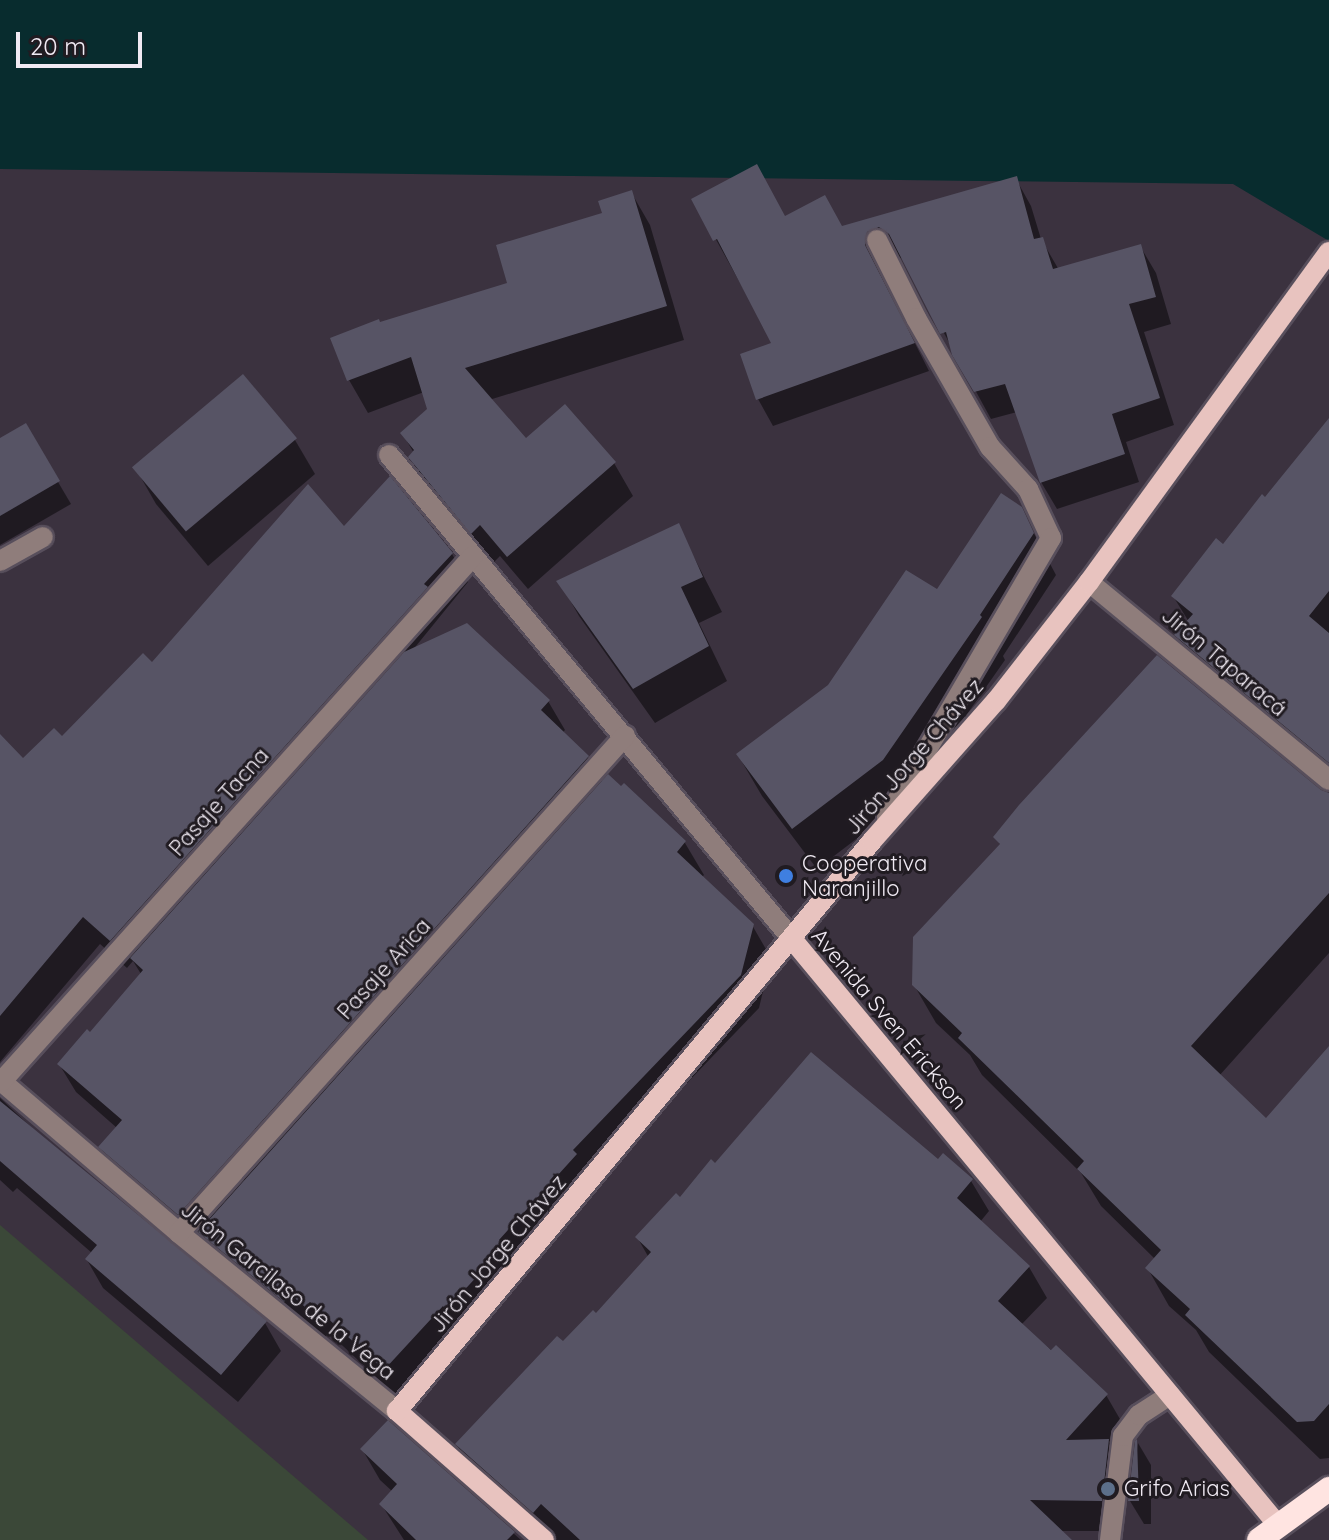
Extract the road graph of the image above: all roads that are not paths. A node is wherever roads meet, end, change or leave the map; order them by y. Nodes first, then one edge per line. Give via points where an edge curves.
1 (877, 240) dead end
2 (1329, 252) edge
3 (389, 455) dead end
4 (43, 537) dead end
5 (473, 556) junction
6 (0, 561) edge
7 (1089, 582) junction
8 (625, 736) junction
9 (1329, 780) edge
10 (872, 841) junction
11 (792, 939) junction
12 (1, 1080) edge
13 (179, 1233) junction
14 (1170, 1395) junction
15 (397, 1411) junction
16 (1329, 1489) edge
17 (1276, 1535) edge
18 (544, 1540) edge
19 (1110, 1540) edge

1 - 10 street via 990,447 1028,489 1051,538
2 - 7 main road, Jirón Jorge Chávez
3 - 5 street, Avenida Sven Erickson
4 - 6 street
5 - 8 street, Avenida Sven Erickson
5 - 12 street, Pasaje Tacna
7 - 9 street, Jirón Taparacá
7 - 10 main road, Jirón Jorge Chávez via 996,701
8 - 11 street, Avenida Sven Erickson
8 - 13 street, Pasaje Arica
10 - 11 main road, Jirón Jorge Chávez
11 - 14 main road, Avenida Sven Erickson
11 - 15 main road, Jirón Jorge Chávez
12 - 13 street, Jirón Garcilaso de la Vega
13 - 15 street, Jirón Garcilaso de la Vega
14 - 17 main road, Avenida Sven Erickson
14 - 19 street via 1139,1415 1123,1436
15 - 18 main road, Jirón Garcilaso de la Vega
16 - 17 highway

